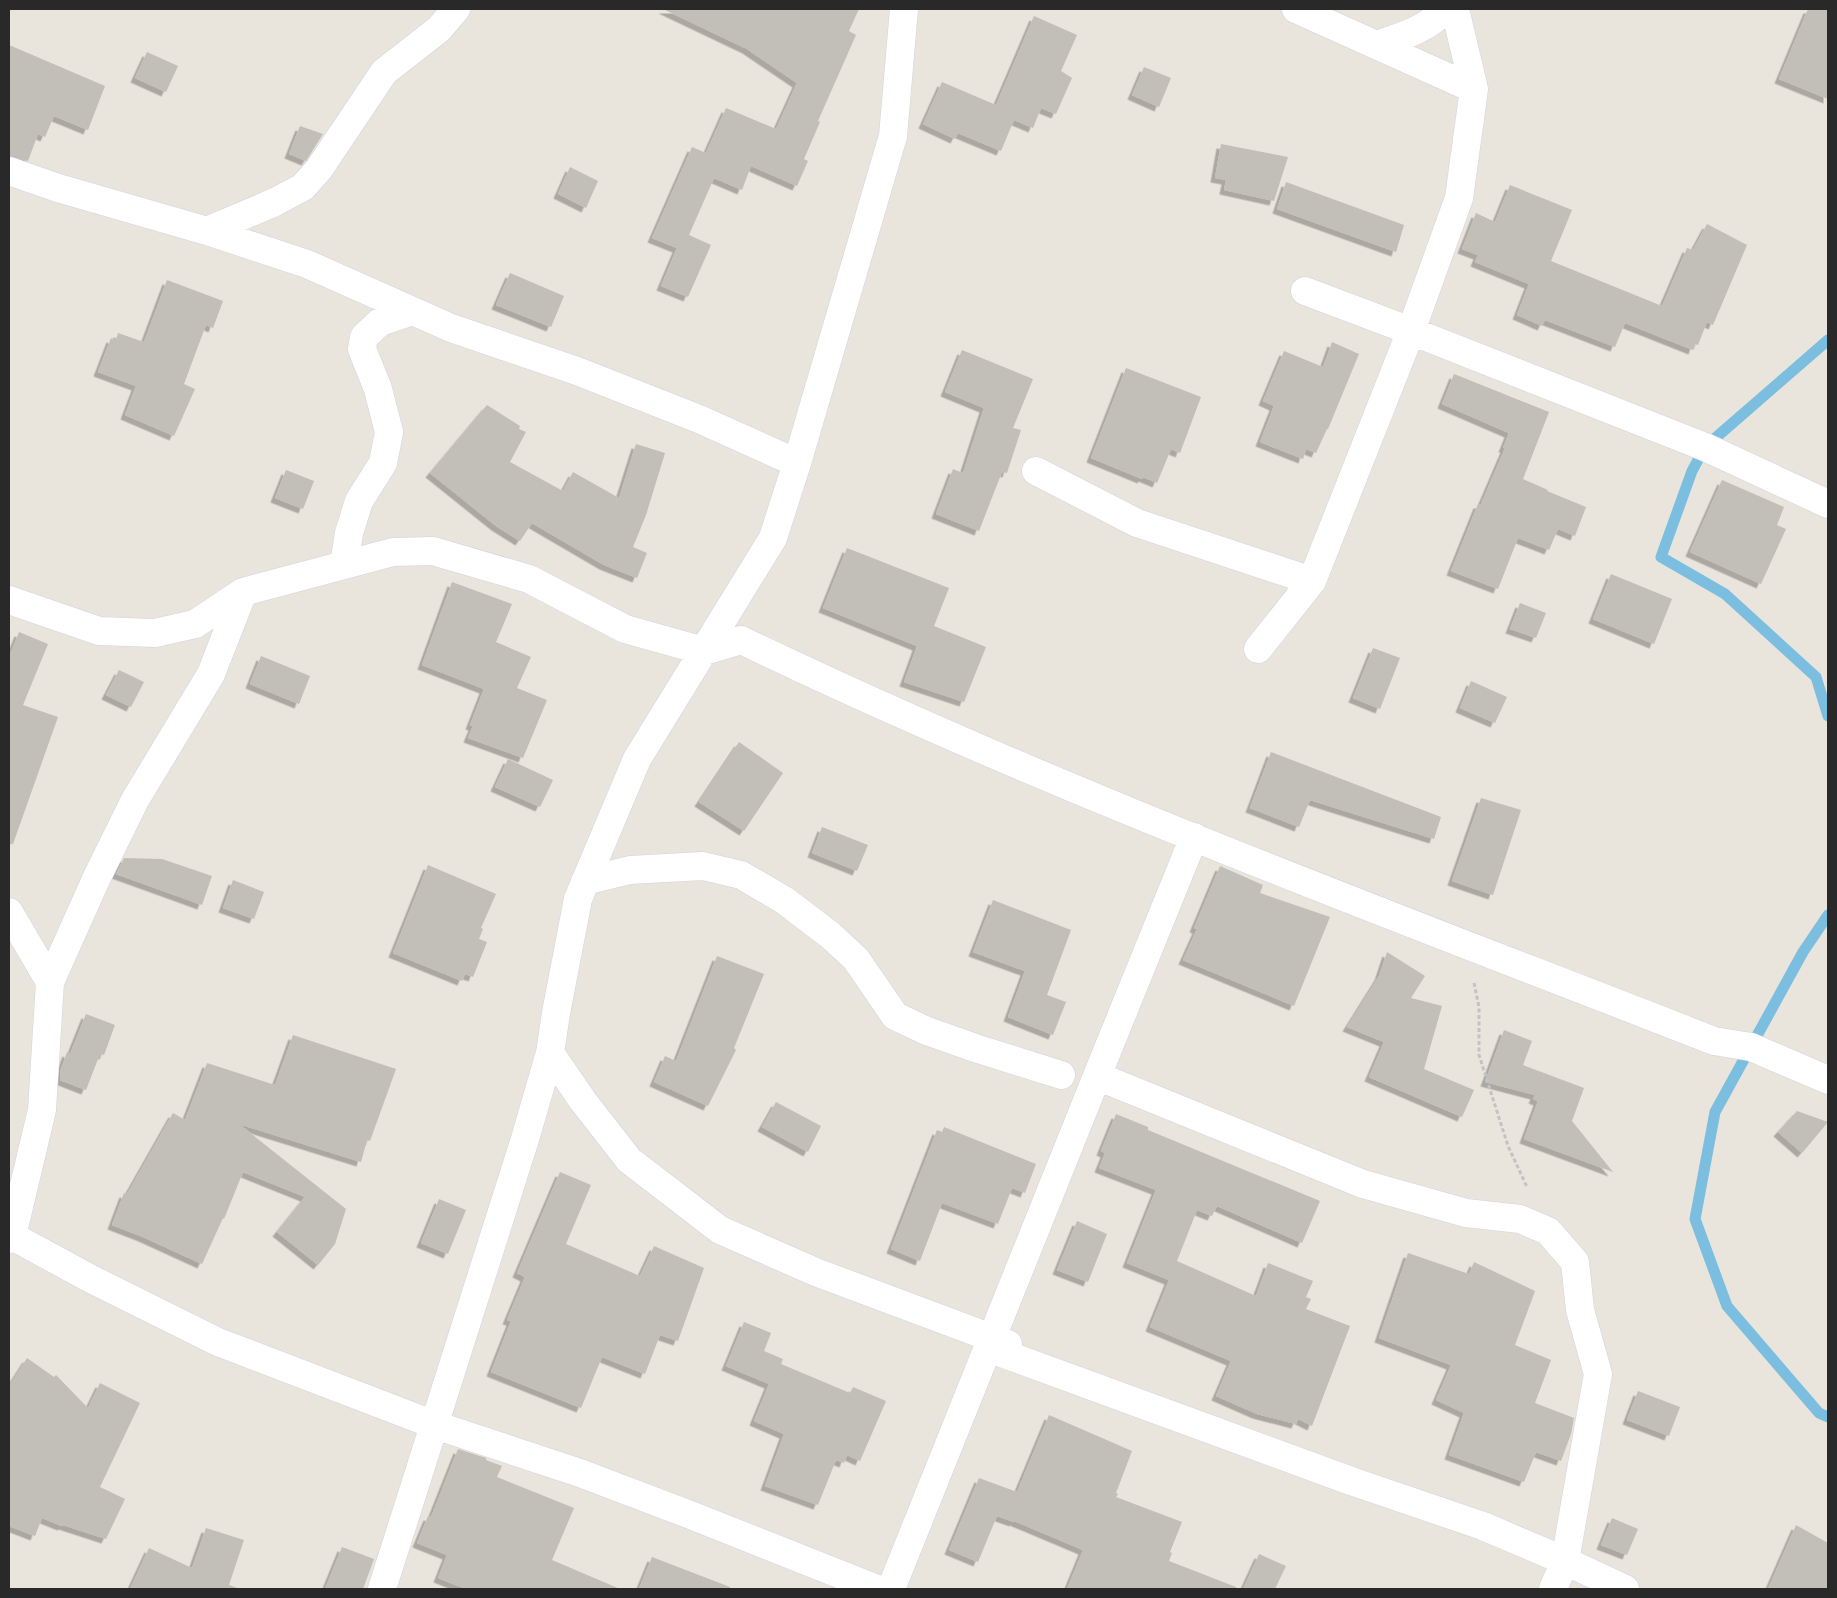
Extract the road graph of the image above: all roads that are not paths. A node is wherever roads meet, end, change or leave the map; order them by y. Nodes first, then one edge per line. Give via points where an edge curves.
1 (456, 9) edge
2 (904, 9) edge
3 (1296, 9) edge
4 (1446, 9) edge
5 (1455, 9) edge
6 (1376, 45) junction
7 (1474, 89) junction
8 (9, 171) edge
9 (207, 231) junction
10 (1305, 291) dead end
11 (413, 311) junction
12 (1411, 331) junction
13 (797, 463) junction
14 (1036, 471) dead end
15 (1828, 504) edge
16 (344, 565) junction
17 (1312, 581) junction
18 (243, 592) junction
19 (9, 600) edge
20 (1258, 649) dead end
21 (704, 651) junction
22 (1194, 838) junction
23 (585, 882) junction
24 (9, 912) edge
25 (50, 982) junction
26 (550, 1053) junction
27 (1061, 1075) dead end
28 (1097, 1076) junction
29 (1828, 1080) edge
30 (10, 1234) edge
31 (998, 1346) junction
32 (435, 1425) junction
33 (1565, 1561) junction
34 (382, 1589) edge
35 (877, 1589) edge
36 (891, 1589) edge
37 (1553, 1589) edge
38 (1625, 1589) edge

1 - 9 street via 439,29 384,72 319,169 303,187
2 - 13 street via 893,136
3 - 6 street
4 - 6 street via 1432,22 1407,36
5 - 7 street
6 - 7 street
7 - 12 street via 1459,198
8 - 9 street
9 - 11 street via 307,264
10 - 12 street
11 - 13 street via 451,328 577,371
11 - 16 street via 380,322 364,337 362,349 378,389 389,432 383,463 359,501
12 - 15 street via 1705,447
12 - 17 street
13 - 21 street via 773,538
14 - 17 street via 1137,523
16 - 18 street
16 - 21 street via 393,552 433,551 529,579 625,629
17 - 20 street
18 - 19 street via 195,624 156,633 99,631
18 - 25 street via 210,674 136,800
21 - 22 street via 741,640 976,748
21 - 23 street via 637,759
22 - 28 street
22 - 29 street via 1714,1041 1751,1047
23 - 26 street via 578,900
23 - 27 street via 630,870 703,866 741,875 784,900 830,935 856,960 895,1016 927,1031
24 - 25 street
25 - 30 street via 42,1110
26 - 31 street via 629,1160 720,1230
26 - 32 street
28 - 31 street
28 - 33 street via 1363,1184 1466,1213 1520,1219 1548,1231 1575,1262 1580,1310 1598,1374
30 - 32 street via 218,1342
31 - 33 street via 1354,1482 1483,1526
31 - 36 street
32 - 34 street
32 - 35 street via 580,1473
33 - 37 street
33 - 38 street

